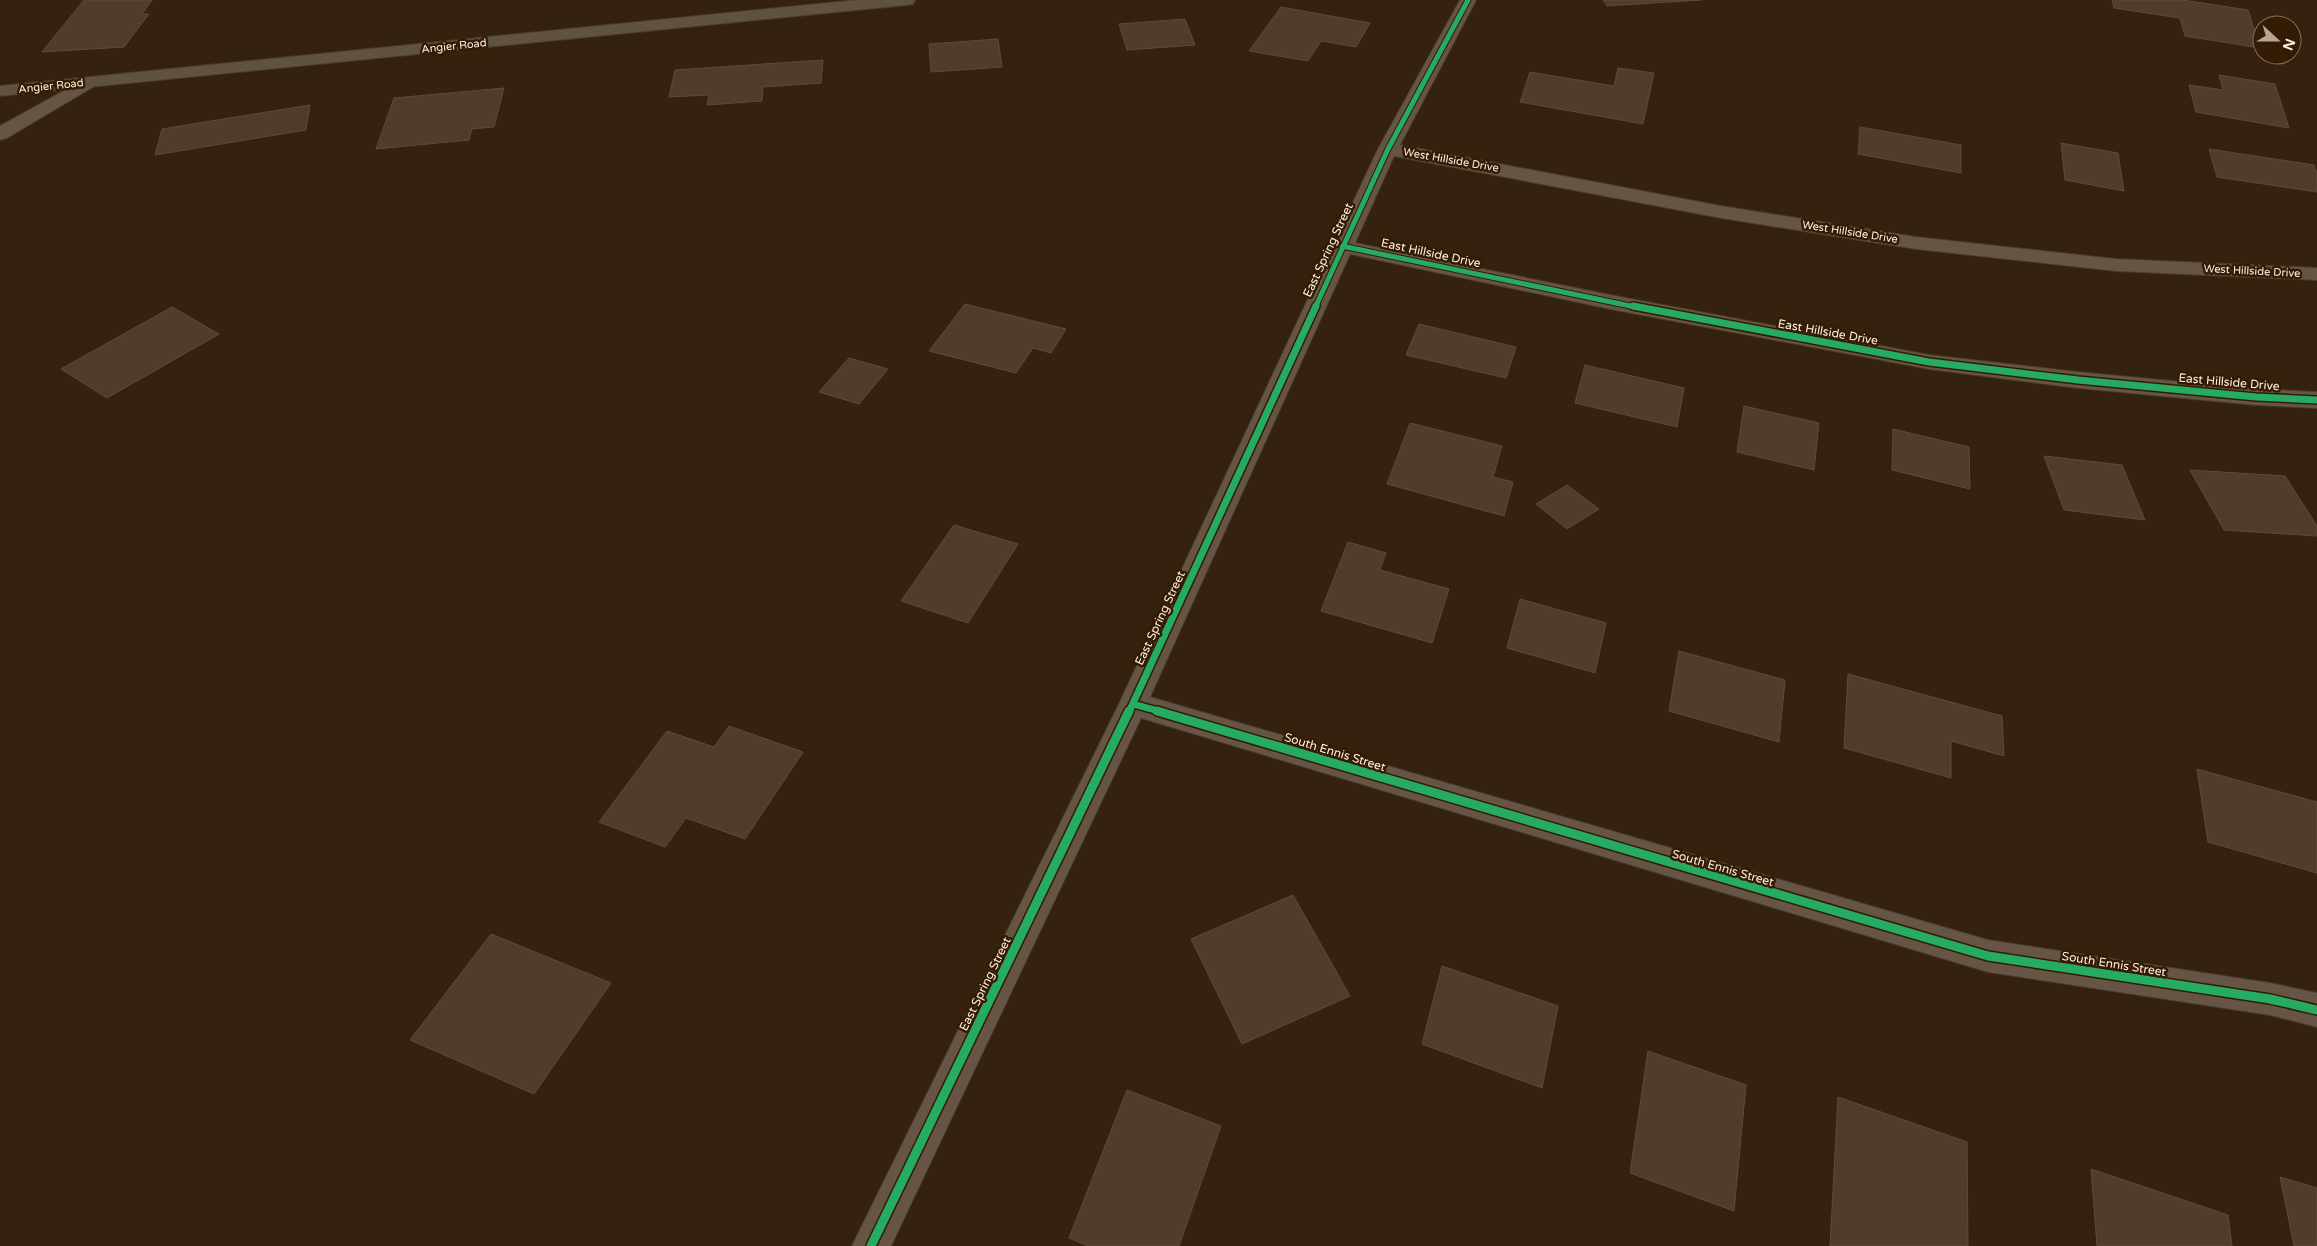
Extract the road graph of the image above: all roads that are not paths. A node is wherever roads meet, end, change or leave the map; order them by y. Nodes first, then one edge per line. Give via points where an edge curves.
1 (907, 0) edge
2 (1468, 0) edge
3 (87, 83) junction
4 (0, 91) edge
5 (0, 134) edge
6 (1388, 148) junction
7 (1342, 246) junction
8 (2317, 274) edge
9 (2317, 400) edge
10 (1133, 704) junction
11 (2317, 1010) edge
12 (871, 1246) edge

1 - 3 street, Angier Road
2 - 6 street, East Spring Street
3 - 4 street, Angier Road
3 - 5 street
6 - 7 street, East Spring Street
6 - 8 street, West Hillside Drive via 1720,212 1916,243 2116,265
7 - 9 street, East Hillside Drive via 1610,302 1929,362 2088,381
7 - 10 street, East Spring Street
10 - 11 street, South Ennis Street via 1988,956 2270,999
10 - 12 street, East Spring Street

